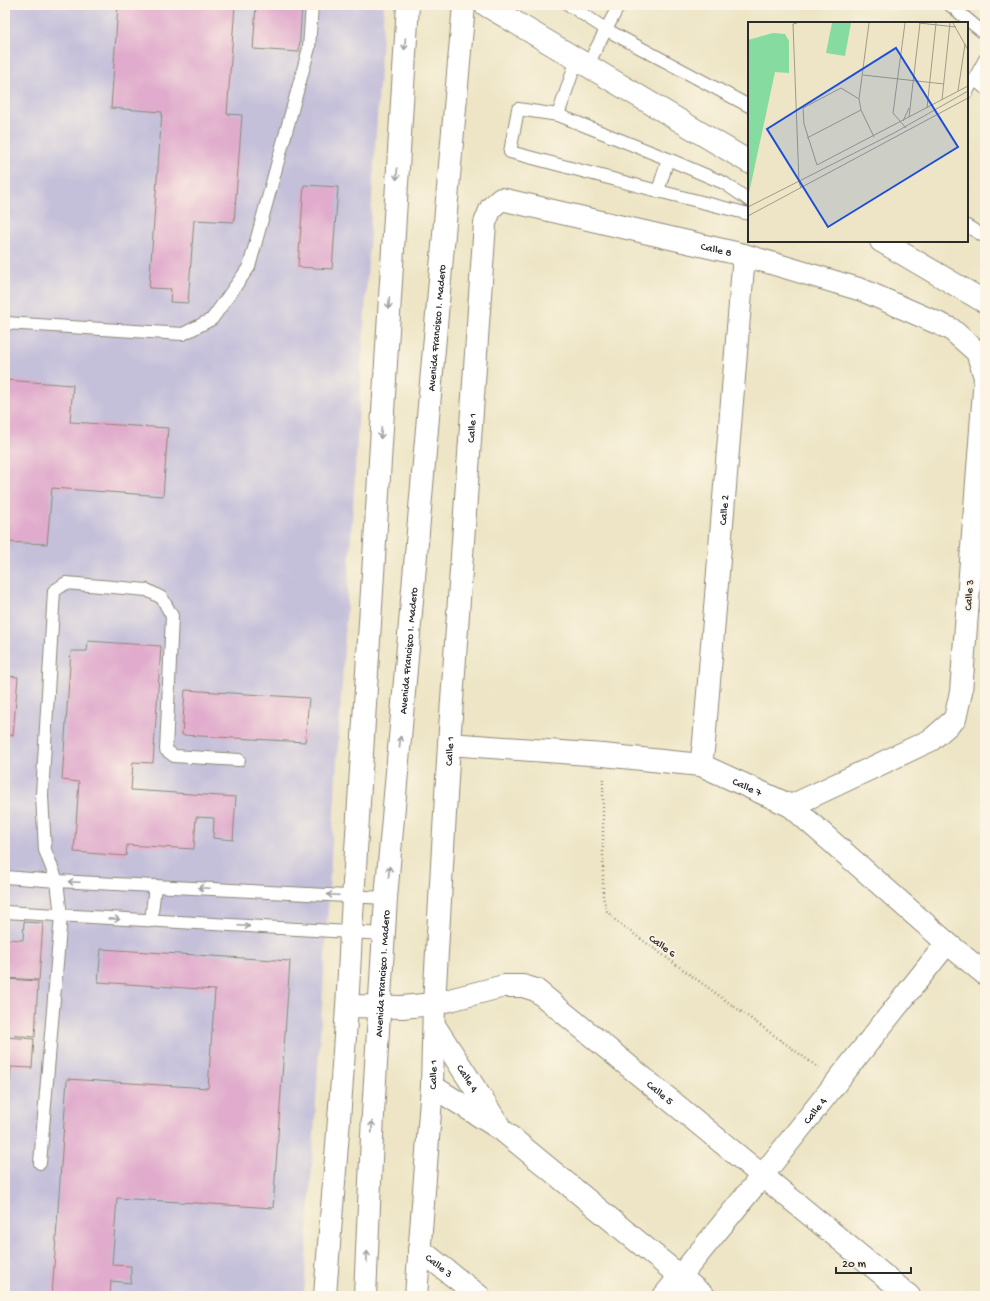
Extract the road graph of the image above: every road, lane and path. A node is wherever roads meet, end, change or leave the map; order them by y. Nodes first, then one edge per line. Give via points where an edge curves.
1 (312, 5) edge
2 (408, 5) edge
3 (464, 5) edge
4 (486, 5) edge
5 (569, 5) edge
6 (619, 5) edge
7 (950, 5) edge
8 (607, 30) junction
9 (985, 34) edge
10 (985, 60) edge
11 (582, 63) junction
12 (974, 79) junction
13 (985, 88) edge
14 (968, 90) edge
15 (748, 105) edge
16 (558, 115) junction
17 (668, 159) junction
18 (748, 161) edge
19 (658, 191) junction
20 (748, 199) edge
21 (491, 208) joint
22 (748, 214) edge
23 (968, 227) edge
24 (985, 237) edge
25 (886, 242) edge
26 (744, 255) junction
27 (985, 302) edge
28 (5, 323) edge
29 (977, 352) joint
30 (449, 744) junction
31 (603, 755) junction
32 (239, 760) dead end
33 (701, 765) junction
34 (791, 806) junction
35 (5, 877) edge
36 (57, 881) junction
37 (155, 886) junction
38 (353, 896) junction
39 (386, 898) junction
40 (5, 912) edge
41 (61, 916) junction
42 (151, 921) junction
43 (351, 932) junction
44 (384, 934) junction
45 (947, 943) junction
46 (985, 974) edge
47 (348, 1006) junction
48 (379, 1007) junction
49 (434, 1015) junction
50 (837, 1081) junction
51 (432, 1086) junction
52 (502, 1130) junction
53 (40, 1164) dead end
54 (762, 1176) junction
55 (419, 1249) junction
56 (680, 1276) junction
57 (325, 1296) edge
58 (365, 1296) edge
59 (416, 1296) edge
60 (479, 1296) edge
61 (664, 1296) edge
62 (704, 1296) edge
63 (910, 1296) edge

1 - 28 lane via 309,48 249,267 212,319 183,334
2 -> 38 street
39 -> 3 street, Avenida Francisco I. Madero
4 - 11 street
5 - 8 lane
6 - 8 lane
7 - 9 lane
8 - 11 lane
8 - 15 lane
10 - 12 lane
11 - 16 lane
11 - 18 street
12 - 13 lane
12 - 14 lane
16 - 17 lane
16 - 19 lane via 518,109 510,152
17 - 19 lane
17 - 20 lane via 724,183
19 - 22 lane
21 - 26 street, Calle 8 via 501,199
21 - 30 street, Calle 1 via 485,223
23 - 24 lane
25 - 27 street
26 - 29 street, Calle 8 via 862,290 951,329
26 - 33 street, Calle 2
29 - 34 street, Calle 3 via 985,377 961,692 954,719 931,740
30 - 31 street, Calle 7
30 - 49 street, Calle 1
31 - 33 street, Calle 7
31 - 50 path, Calle 6 via 603,897 607,911 616,921
32 - 36 lane via 174,756 166,750 172,616 162,598 147,590 66,583 54,592 42,795 45,850
33 - 34 street, Calle 7
34 - 45 street, Calle 7
35 - 36 lane
37 -> 36 lane
36 - 41 lane
38 -> 37 lane
37 - 42 lane
38 - 39 lane
38 - 43 street
39 - 44 street, Avenida Francisco I. Madero
40 - 41 lane
41 -> 42 lane
41 - 53 lane
42 -> 43 lane
43 - 44 lane
43 - 47 street
44 - 48 street, Avenida Francisco I. Madero
45 - 46 street, Calle 7
45 - 50 street, Calle 4
47 - 48 street, Calle 5
47 - 57 street
48 - 49 street, Calle 5 via 402,1007
58 -> 48 street, Avenida Francisco I. Madero
49 - 51 street, Calle 1
49 - 52 street, Calle 4
49 - 54 street, Calle 5 via 504,986 523,986 536,990
50 - 54 street, Calle 4
51 - 52 street, Calle 4
51 - 55 street, Calle 1
52 - 56 street, Calle 4
54 - 56 street, Calle 4
54 - 63 street, Calle 5
55 - 59 street, Calle 1
55 - 60 street, Calle 3
56 - 61 street, Calle 4
56 - 62 street, Calle 4

